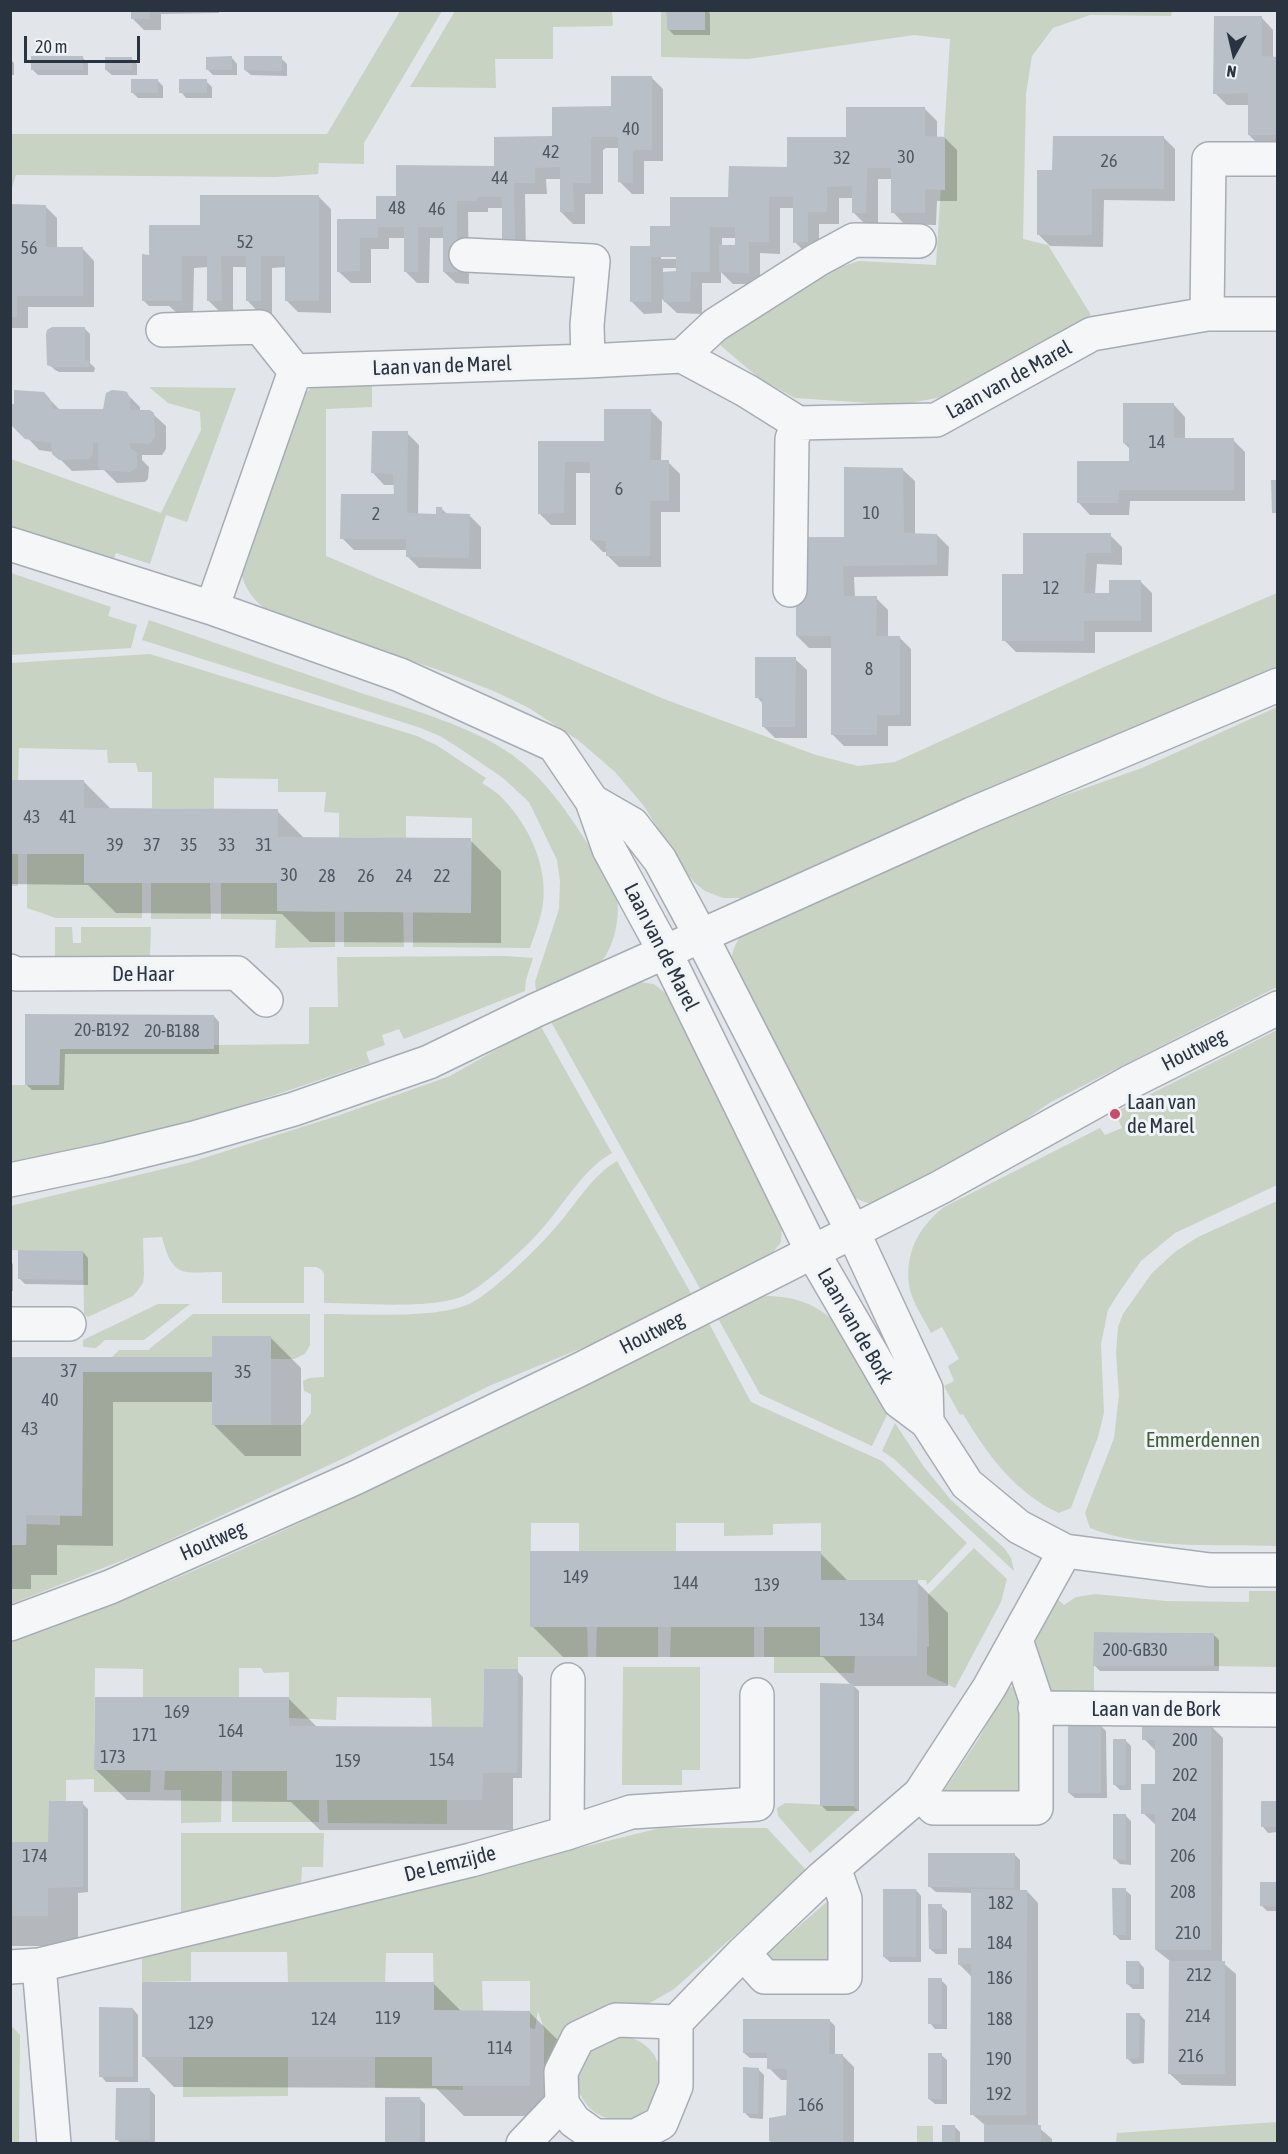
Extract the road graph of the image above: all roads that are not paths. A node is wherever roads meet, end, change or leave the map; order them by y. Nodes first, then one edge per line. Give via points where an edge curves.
1 (1278, 159) edge
2 (919, 241) dead end
3 (466, 255) dead end
4 (1207, 314) junction
5 (1278, 314) edge
6 (163, 330) dead end
7 (682, 356) junction
8 (588, 361) junction
9 (295, 371) junction
10 (798, 423) junction
11 (10, 544) edge
12 (790, 590) dead end
13 (212, 608) junction
14 (1278, 685) edge
15 (592, 801) junction
16 (701, 936) junction
17 (665, 952) junction
18 (10, 971) edge
19 (266, 1000) dead end
20 (1278, 1008) edge
21 (10, 1180) edge
22 (853, 1233) junction
23 (813, 1253) junction
24 (10, 1324) edge
25 (69, 1324) dead end
26 (927, 1422) junction
27 (1065, 1551) junction
28 (1278, 1570) edge
29 (10, 1624) edge
30 (1016, 1640) junction
31 (568, 1680) dead end
32 (757, 1695) dead end
33 (1035, 1708) junction
34 (1278, 1710) edge
35 (920, 1794) junction
36 (567, 1833) junction
37 (834, 1868) junction
38 (742, 1953) junction
39 (25, 1966) edge
40 (676, 2022) junction
41 (562, 2103) junction
42 (54, 2144) edge
43 (523, 2144) edge

1 - 4 street via 1209,159
2 - 7 street via 854,240 715,325
3 - 8 street via 592,261
4 - 5 street, Laan van de Marel
4 - 10 street, Laan van de Marel via 1092,334 936,420
6 - 9 street via 260,327
7 - 8 street, Laan van de Marel
7 - 10 street
8 - 9 street, Laan van de Marel
9 - 13 street
10 - 12 street via 792,439
11 - 13 street, Laan van de Marel
13 - 15 street, Laan van de Marel via 400,675 554,745
14 - 16 street via 972,814
15 - 16 street, Laan van de Marel via 632,824 660,860
15 - 17 street, Laan van de Marel via 609,849
16 - 17 street
16 - 22 street, Laan van de Marel
17 - 21 street via 429,1062 294,1109 194,1138
17 - 23 street, Laan van de Marel
18 - 19 street, De Haar via 237,973
20 - 22 street, Houtweg via 1132,1081
22 - 23 street, Houtweg
22 - 26 street, Laan van de Bork via 926,1389
23 - 26 street, Laan van de Bork via 899,1401
23 - 29 street, Houtweg via 355,1478 110,1587
24 - 25 street
26 - 27 street, Laan van de Bork via 968,1484 1019,1527
27 - 28 street, Laan van de Bork via 1210,1570
27 - 30 street
30 - 33 street via 1036,1700
30 - 35 street
31 - 36 street
32 - 36 street, De Lemzijde via 757,1804 631,1812
33 - 34 street, Laan van de Bork
33 - 35 street via 1036,1808 934,1808
35 - 37 street
36 - 39 street, De Lemzijde via 459,1863
37 - 38 street
37 - 38 street via 845,1899 845,1977 765,1977
38 - 40 street
39 - 42 street, De Lemzijde
40 - 41 street via 615,2020 578,2038 561,2072
40 - 41 street via 676,2086 661,2123 636,2136 595,2136 574,2121
41 - 43 street

